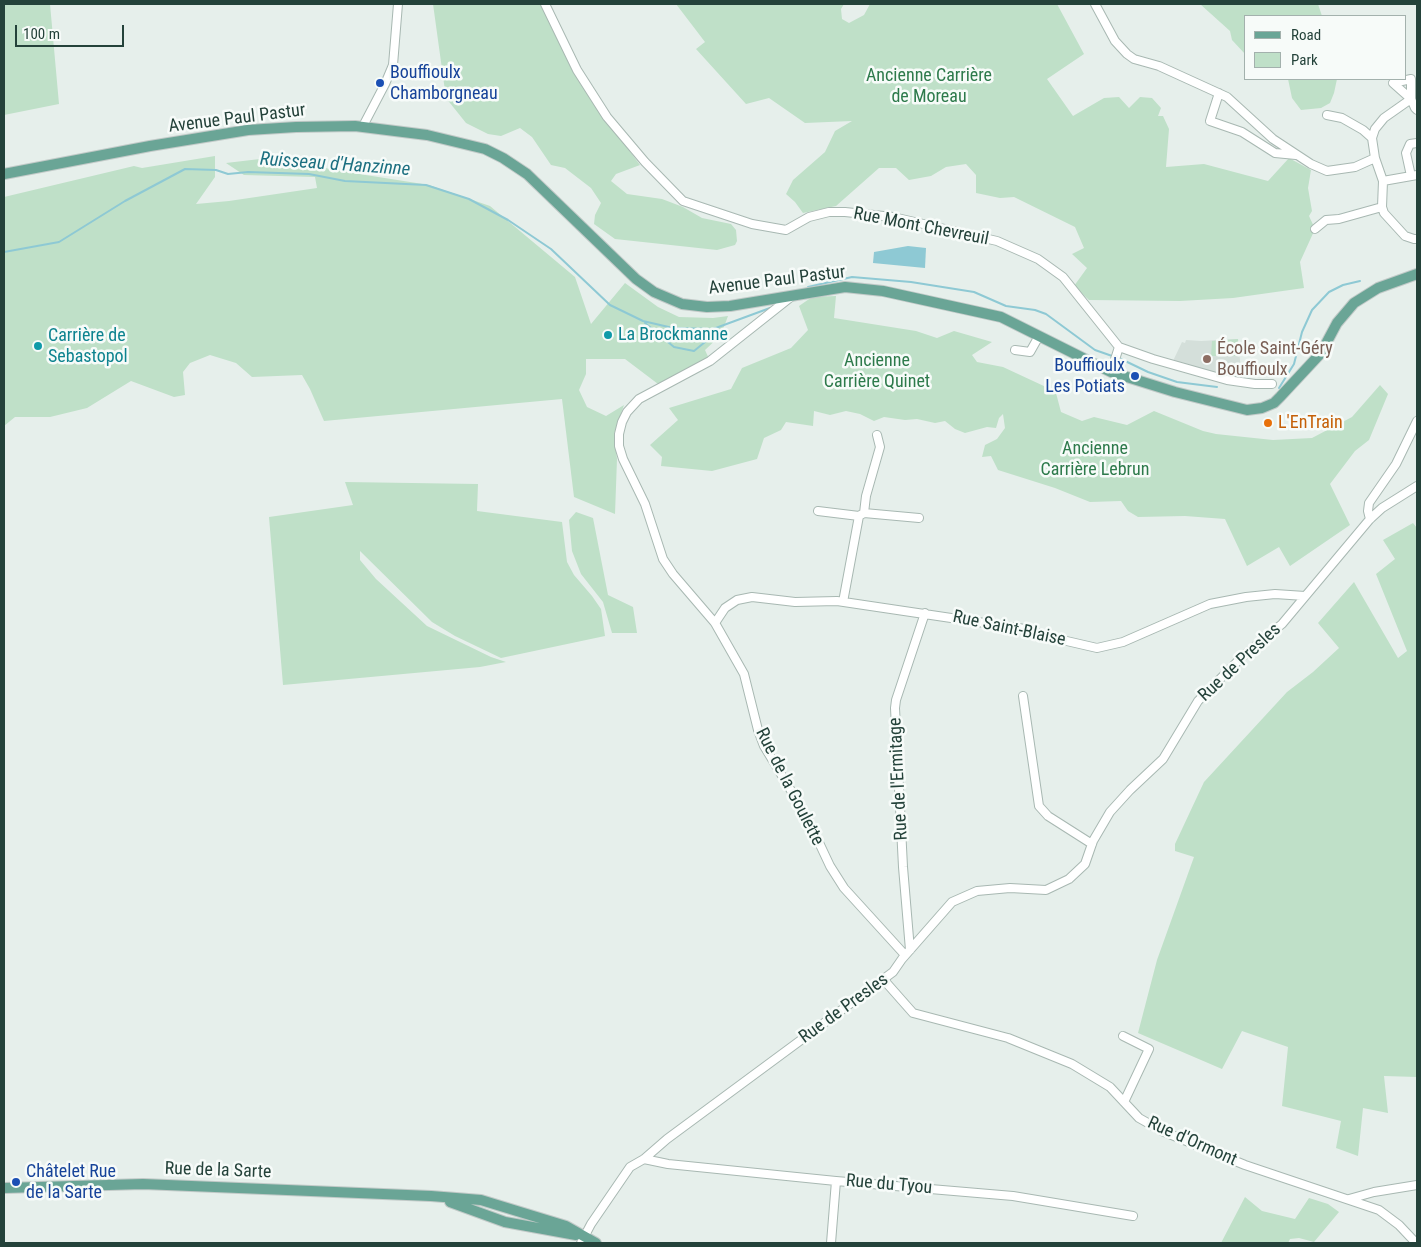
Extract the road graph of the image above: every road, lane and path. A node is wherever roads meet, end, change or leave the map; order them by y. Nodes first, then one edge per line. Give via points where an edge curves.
1 (398, 4) edge
2 (545, 4) edge
3 (1095, 4) edge
4 (1414, 78) edge
5 (1390, 81) edge
6 (1219, 93) junction
7 (1411, 99) junction
8 (1417, 110) edge
9 (1327, 115) dead end
10 (363, 126) junction
11 (1372, 138) junction
12 (1417, 143) edge
13 (1298, 155) junction
14 (1375, 158) junction
15 (4, 174) edge
16 (1414, 176) edge
17 (1383, 182) junction
18 (1382, 207) junction
19 (1315, 229) dead end
20 (1415, 239) edge
21 (1417, 274) edge
22 (794, 295) junction
23 (1039, 336) junction
24 (1015, 350) dead end
25 (1117, 353) junction
26 (1111, 372) junction
27 (1272, 384) dead end
28 (1417, 421) edge
29 (877, 435) dead end
30 (1417, 486) edge
31 (818, 511) dead end
32 (862, 514) junction
33 (919, 518) dead end
34 (1370, 519) junction
35 (1305, 596) junction
36 (842, 602) junction
37 (926, 613) junction
38 (715, 622) junction
39 (1023, 696) dead end
40 (1092, 844) junction
41 (907, 953) junction
42 (883, 979) junction
43 (1123, 1036) dead end
44 (1124, 1102) junction
45 (644, 1159) junction
46 (836, 1181) junction
47 (1417, 1185) edge
48 (4, 1188) edge
49 (431, 1196) junction
50 (1349, 1199) junction
51 (481, 1200) junction
52 (478, 1211) junction
53 (1133, 1216) dead end
54 (542, 1224) junction
55 (582, 1240) edge
56 (596, 1243) edge
57 (831, 1243) edge
58 (1416, 1243) edge

1 - 10 street via 394,65
2 - 25 street, Rue Mont Chevreuil via 577,70 607,117 683,202 752,224 786,230 809,217 845,212 893,217 997,241 1038,259 1063,277
3 - 6 street via 1115,41 1127,54
4 - 7 street
5 - 7 street
6 - 13 street via 1273,139
6 - 13 street via 1210,121 1242,132 1275,153
7 - 8 street
7 - 11 street via 1384,118
9 - 11 street via 1342,118
10 - 15 main road, Avenue Paul Pastur via 248,130
10 - 22 main road, Avenue Paul Pastur via 457,141 503,158 527,174 636,279 669,299 706,307
11 - 14 street
12 - 16 street via 1410,144 1406,153
13 - 14 street via 1327,171 1355,167
14 - 17 street
16 - 17 street
17 - 18 street
18 - 19 street via 1326,220
18 - 20 street via 1404,236
21 - 26 main road, Avenue Paul Pastur via 1378,288 1354,303 1337,323 1321,353 1274,403 1262,408 1233,408
22 - 23 main road, Avenue Paul Pastur via 845,288 883,291 1001,316
22 - 38 street, Rue de la Goulette via 710,361 639,400 627,412 619,434 623,459 645,504 663,559
23 - 24 street via 1030,352
23 - 26 main road, Avenue Paul Pastur
25 - 26 street
25 - 27 street via 1154,359 1227,380
28 - 34 street via 1396,464 1369,503
29 - 32 street via 880,447
30 - 34 street, Rue de Presles
31 - 32 street
32 - 33 street
32 - 36 street
34 - 35 street, Rue de Presles
35 - 37 street, Rue Saint-Blaise via 1274,594 1210,604 1123,642 1098,648 1025,629
35 - 40 street, Rue de Presles via 1282,624 1242,657 1198,701 1163,759 1110,812
36 - 37 street, Rue Saint-Blaise
36 - 38 street, Rue Saint-Blaise via 795,602 752,597 737,600 725,608
37 - 41 street, Rue de l'Ermitage via 895,708
38 - 41 street, Rue de la Goulette via 744,674 764,746 807,817 830,866 844,888
39 - 40 street via 1039,806 1048,816
40 - 41 street, Rue de Presles via 1085,864 1069,879 1046,890 977,890 952,902
41 - 42 street, Rue de Presles via 893,972
42 - 44 street, Rue d'Ormont via 913,1013 1008,1038 1072,1064 1110,1087
42 - 45 street, Rue de Presles
43 - 44 street via 1149,1049
44 - 50 street, Rue d'Ormont via 1139,1118 1176,1137 1245,1165
45 - 46 street, Rue du Tyou
45 - 55 street, Rue de Presles via 630,1167
46 - 53 street, Rue du Tyou via 1013,1196
46 - 57 street
47 - 50 street
48 - 49 main road, Rue de la Sarte via 143,1184
49 - 51 main road, Rue de la Sarte
49 - 52 main road, Rue de la Sarte
50 - 58 street, Rue d'Ormont via 1379,1210
51 - 52 main road
51 - 54 main road, Rue de la Sarte
52 - 54 main road, Rue de la Sarte via 505,1222
54 - 55 main road, Rue de la Sarte via 566,1226
55 - 56 main road, Rue de la Sarte

